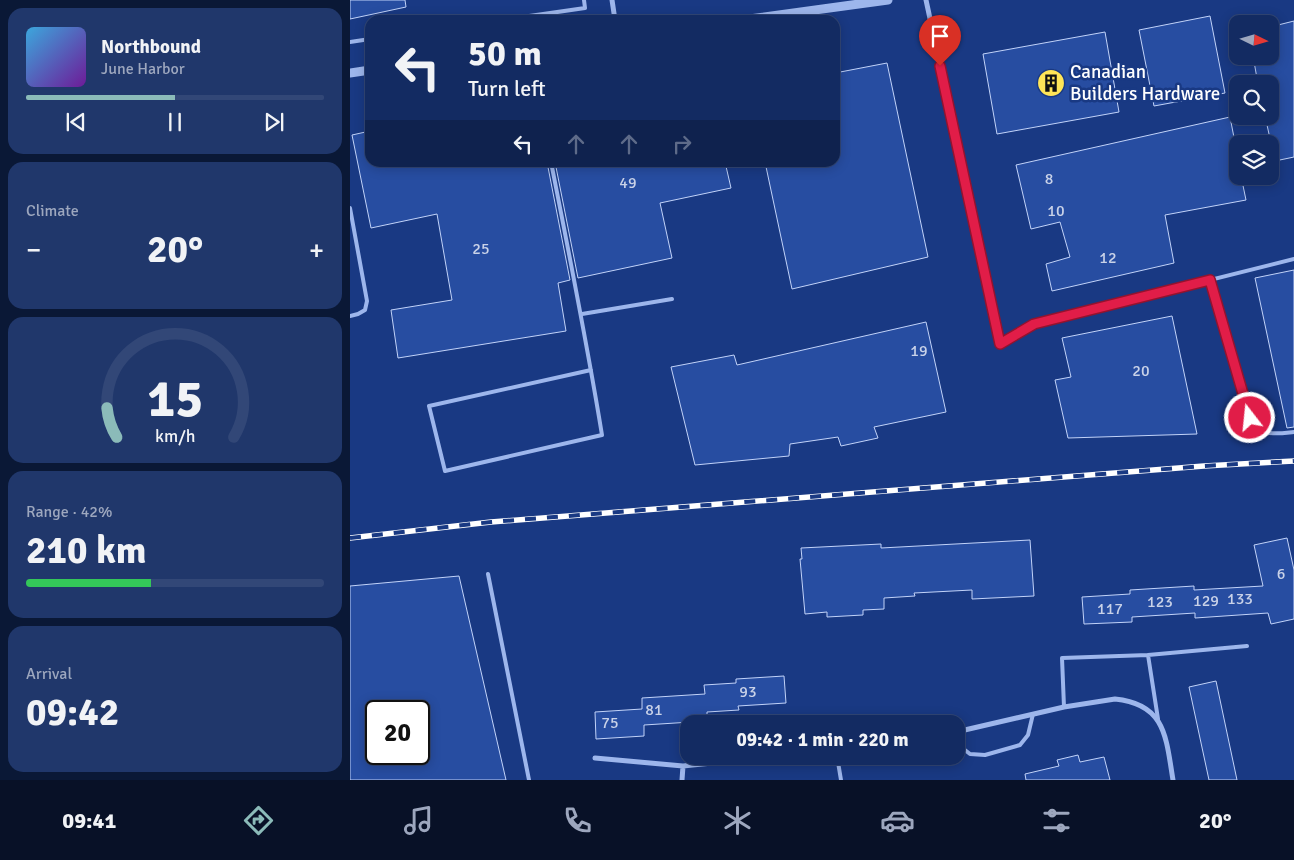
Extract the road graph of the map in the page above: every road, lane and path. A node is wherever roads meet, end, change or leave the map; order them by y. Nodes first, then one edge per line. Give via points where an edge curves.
1 (584, 0) edge
2 (612, 0) edge
3 (888, 0) edge
4 (926, 0) edge
5 (537, 15) edge
6 (615, 15) edge
7 (778, 15) edge
8 (365, 40) edge
9 (350, 42) edge
10 (365, 71) edge
11 (350, 73) edge
12 (551, 167) edge
13 (350, 208) edge
14 (1294, 259) edge
15 (1210, 280) junction
16 (672, 299) dead end
17 (582, 314) junction
18 (350, 316) edge
19 (1000, 344) joint
20 (591, 370) junction
21 (1294, 432) edge
22 (488, 574) dead end
23 (1247, 646) dead end
24 (1148, 655) junction
25 (1064, 707) junction
26 (1033, 714) junction
27 (1158, 719) junction
28 (965, 730) edge
29 (965, 750) edge
30 (594, 758) dead end
31 (693, 765) edge
32 (838, 765) edge
33 (683, 766) junction
34 (529, 780) edge
35 (682, 780) edge
36 (841, 780) edge
37 (1173, 780) edge

1 - 5 lane via 586,8
2 - 6 street
3 - 7 street
4 - 19 street
8 - 9 lane
10 - 11 street
12 - 17 lane
13 - 18 lane via 367,301 365,310
14 - 15 lane
15 - 19 lane via 1034,324
15 - 21 lane via 1250,418 1256,428 1273,435
16 - 17 lane
17 - 20 lane
20 - 20 lane via 602,435 445,471 429,406
22 - 34 lane
23 - 24 lane
24 - 25 lane via 1062,658
24 - 27 lane
25 - 26 street
25 - 27 street via 1115,698 1144,707
26 - 28 street
26 - 29 lane via 1028,735 1020,745 984,755 970,754
27 - 37 street
30 - 33 street
31 - 33 street
32 - 36 lane
33 - 35 street

